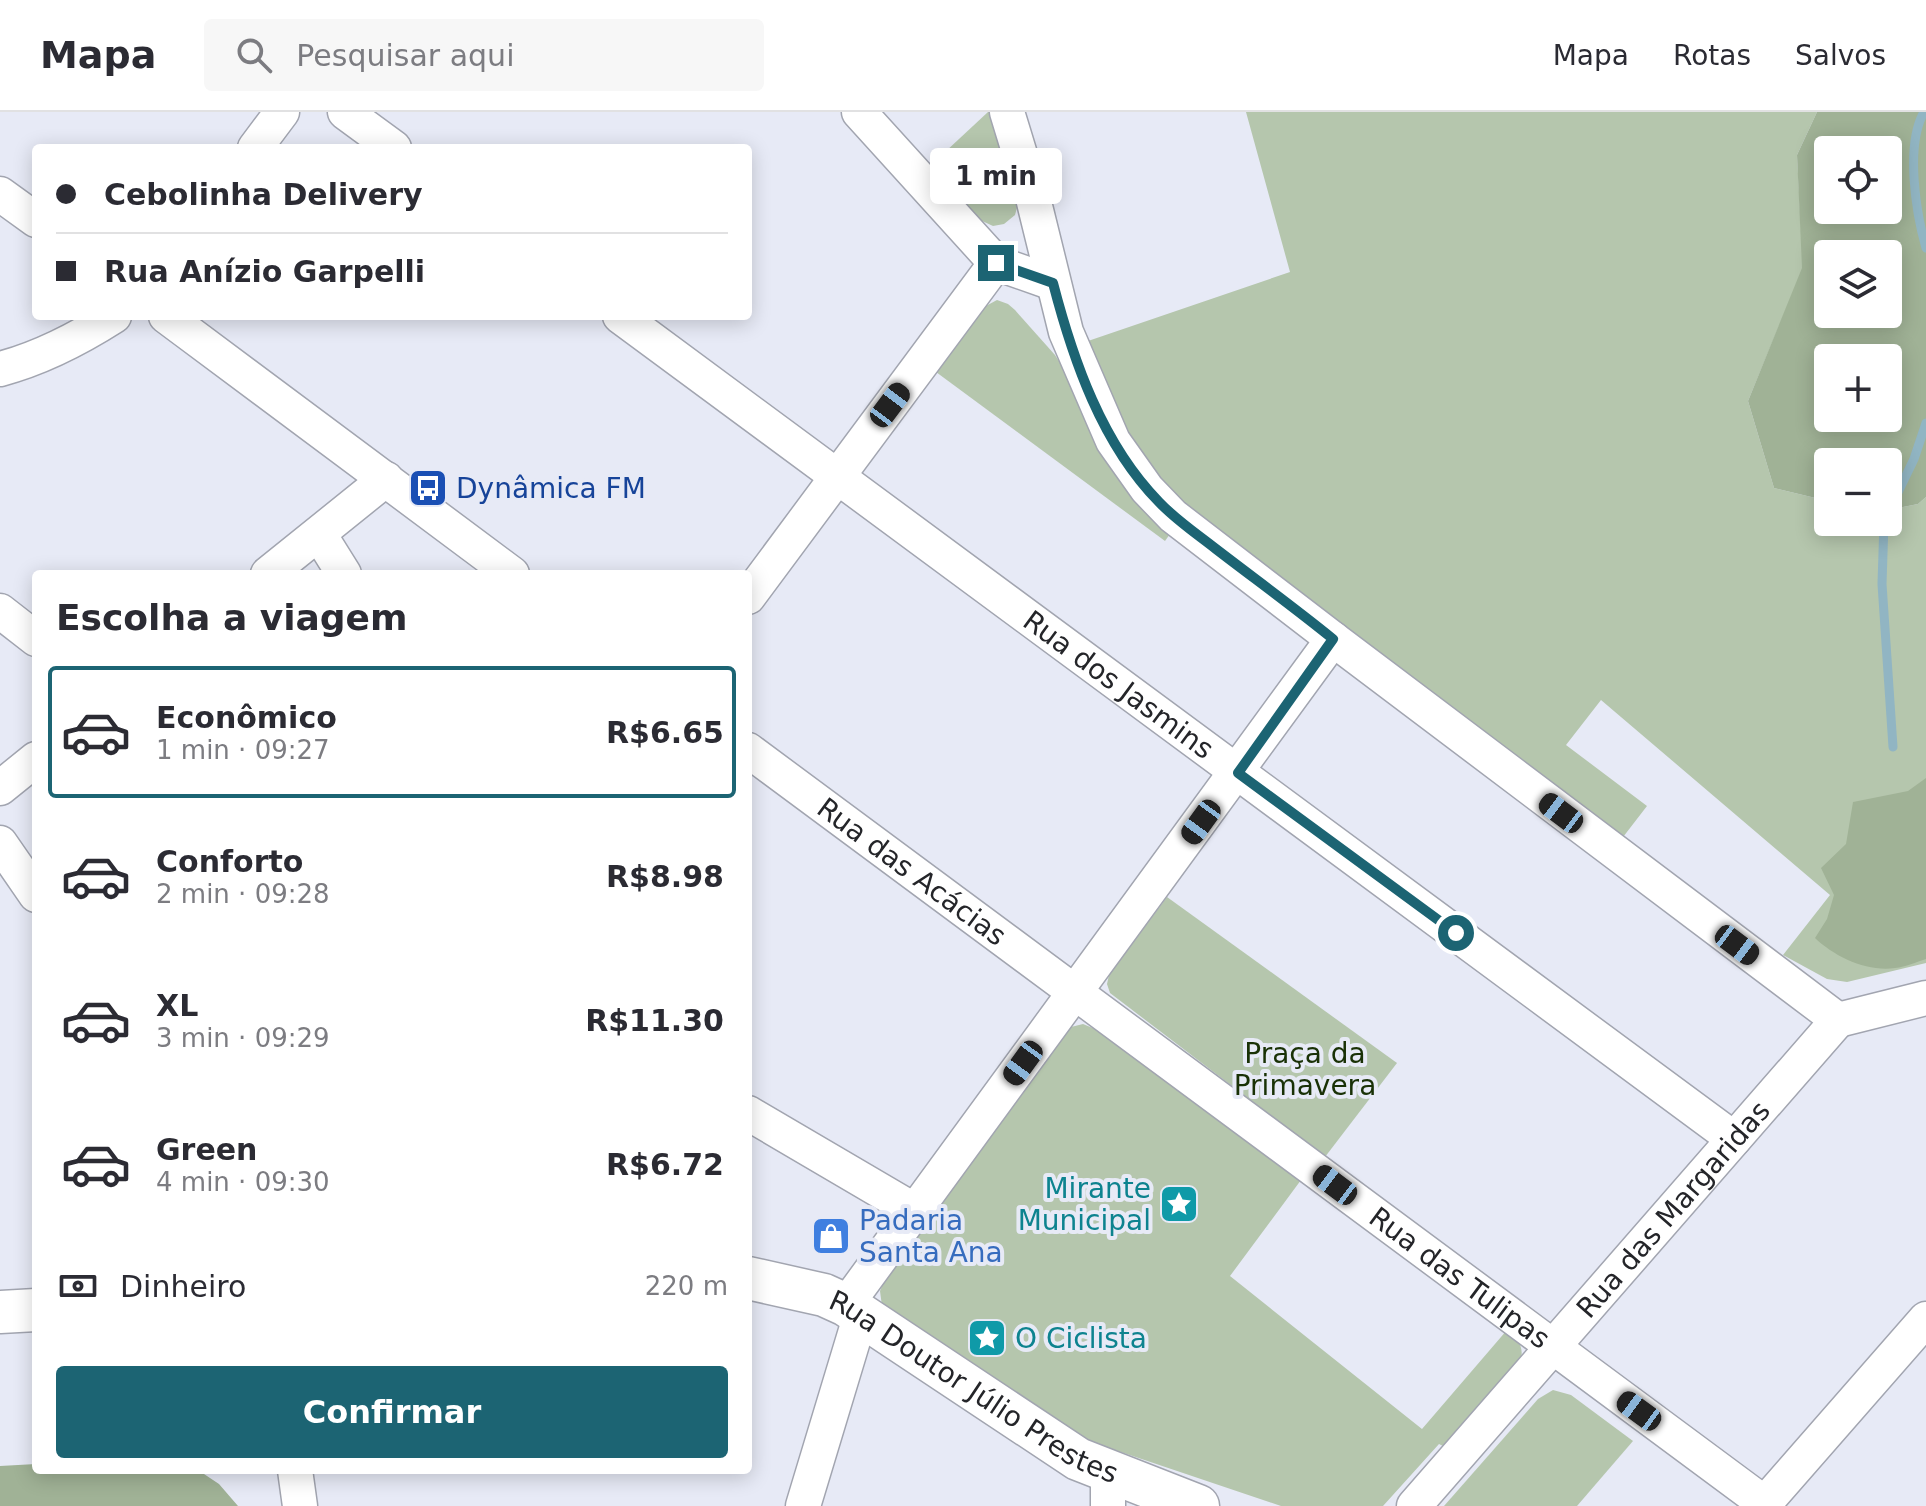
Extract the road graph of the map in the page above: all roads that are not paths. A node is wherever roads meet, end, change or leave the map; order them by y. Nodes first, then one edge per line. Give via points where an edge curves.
1 (282, 112) edge
2 (345, 112) edge
3 (859, 112) edge
4 (1007, 112) edge
5 (258, 144) edge
6 (389, 144) edge
7 (0, 194) edge
8 (32, 217) edge
9 (996, 263) junction
10 (1053, 283) junction
11 (108, 320) edge
12 (171, 320) edge
13 (625, 320) edge
14 (0, 369) edge
15 (836, 476) junction
16 (386, 479) junction
17 (319, 534) junction
18 (273, 570) edge
19 (342, 570) edge
20 (507, 570) edge
21 (752, 592) edge
22 (0, 611) edge
23 (32, 636) edge
24 (1333, 639) junction
25 (752, 753) edge
26 (32, 762) edge
27 (1238, 773) junction
28 (0, 788) edge
29 (0, 843) edge
30 (32, 889) edge
31 (1075, 993) junction
32 (1926, 998) edge
33 (1838, 1020) junction
34 (752, 1115) edge
35 (1734, 1139) junction
36 (915, 1211) junction
37 (752, 1279) edge
38 (854, 1309) junction
39 (32, 1310) edge
40 (0, 1312) edge
41 (1926, 1319) edge
42 (1553, 1347) junction
43 (296, 1474) edge
44 (1108, 1489) edge
45 (1766, 1505) edge
46 (300, 1506) edge
47 (803, 1506) edge
48 (1198, 1506) edge
49 (1414, 1506) edge

1 - 5 street
2 - 6 street
3 - 9 street
4 - 10 street
7 - 8 street
9 - 10 street
9 - 15 street
10 - 24 street via 1066,332 1098,410 1147,489 1173,516
11 - 14 street via 41,357
12 - 16 street
13 - 15 street, Rua dos Jasmins
15 - 21 street
15 - 27 street, Rua dos Jasmins
16 - 17 street
16 - 20 street
17 - 18 street
17 - 19 street
22 - 23 street
24 - 27 street
24 - 33 street
25 - 31 street, Rua das Acácias
26 - 28 street
27 - 31 street
27 - 35 street, Rua dos Jasmins
29 - 30 street
31 - 36 street
31 - 42 street, Rua das Tulipas
32 - 33 street
33 - 35 street, Rua das Margaridas
34 - 36 street
35 - 42 street, Rua das Margaridas
36 - 38 street
37 - 38 street, Rua Doutor Júlio Prestes via 813,1292
38 - 44 street, Rua Doutor Júlio Prestes via 1078,1459
38 - 47 street
39 - 40 street
41 - 45 street
42 - 45 street, Rua das Tulipas
42 - 49 street, Rua das Margaridas
43 - 46 street
44 - 48 street, Rua Doutor Júlio Prestes

